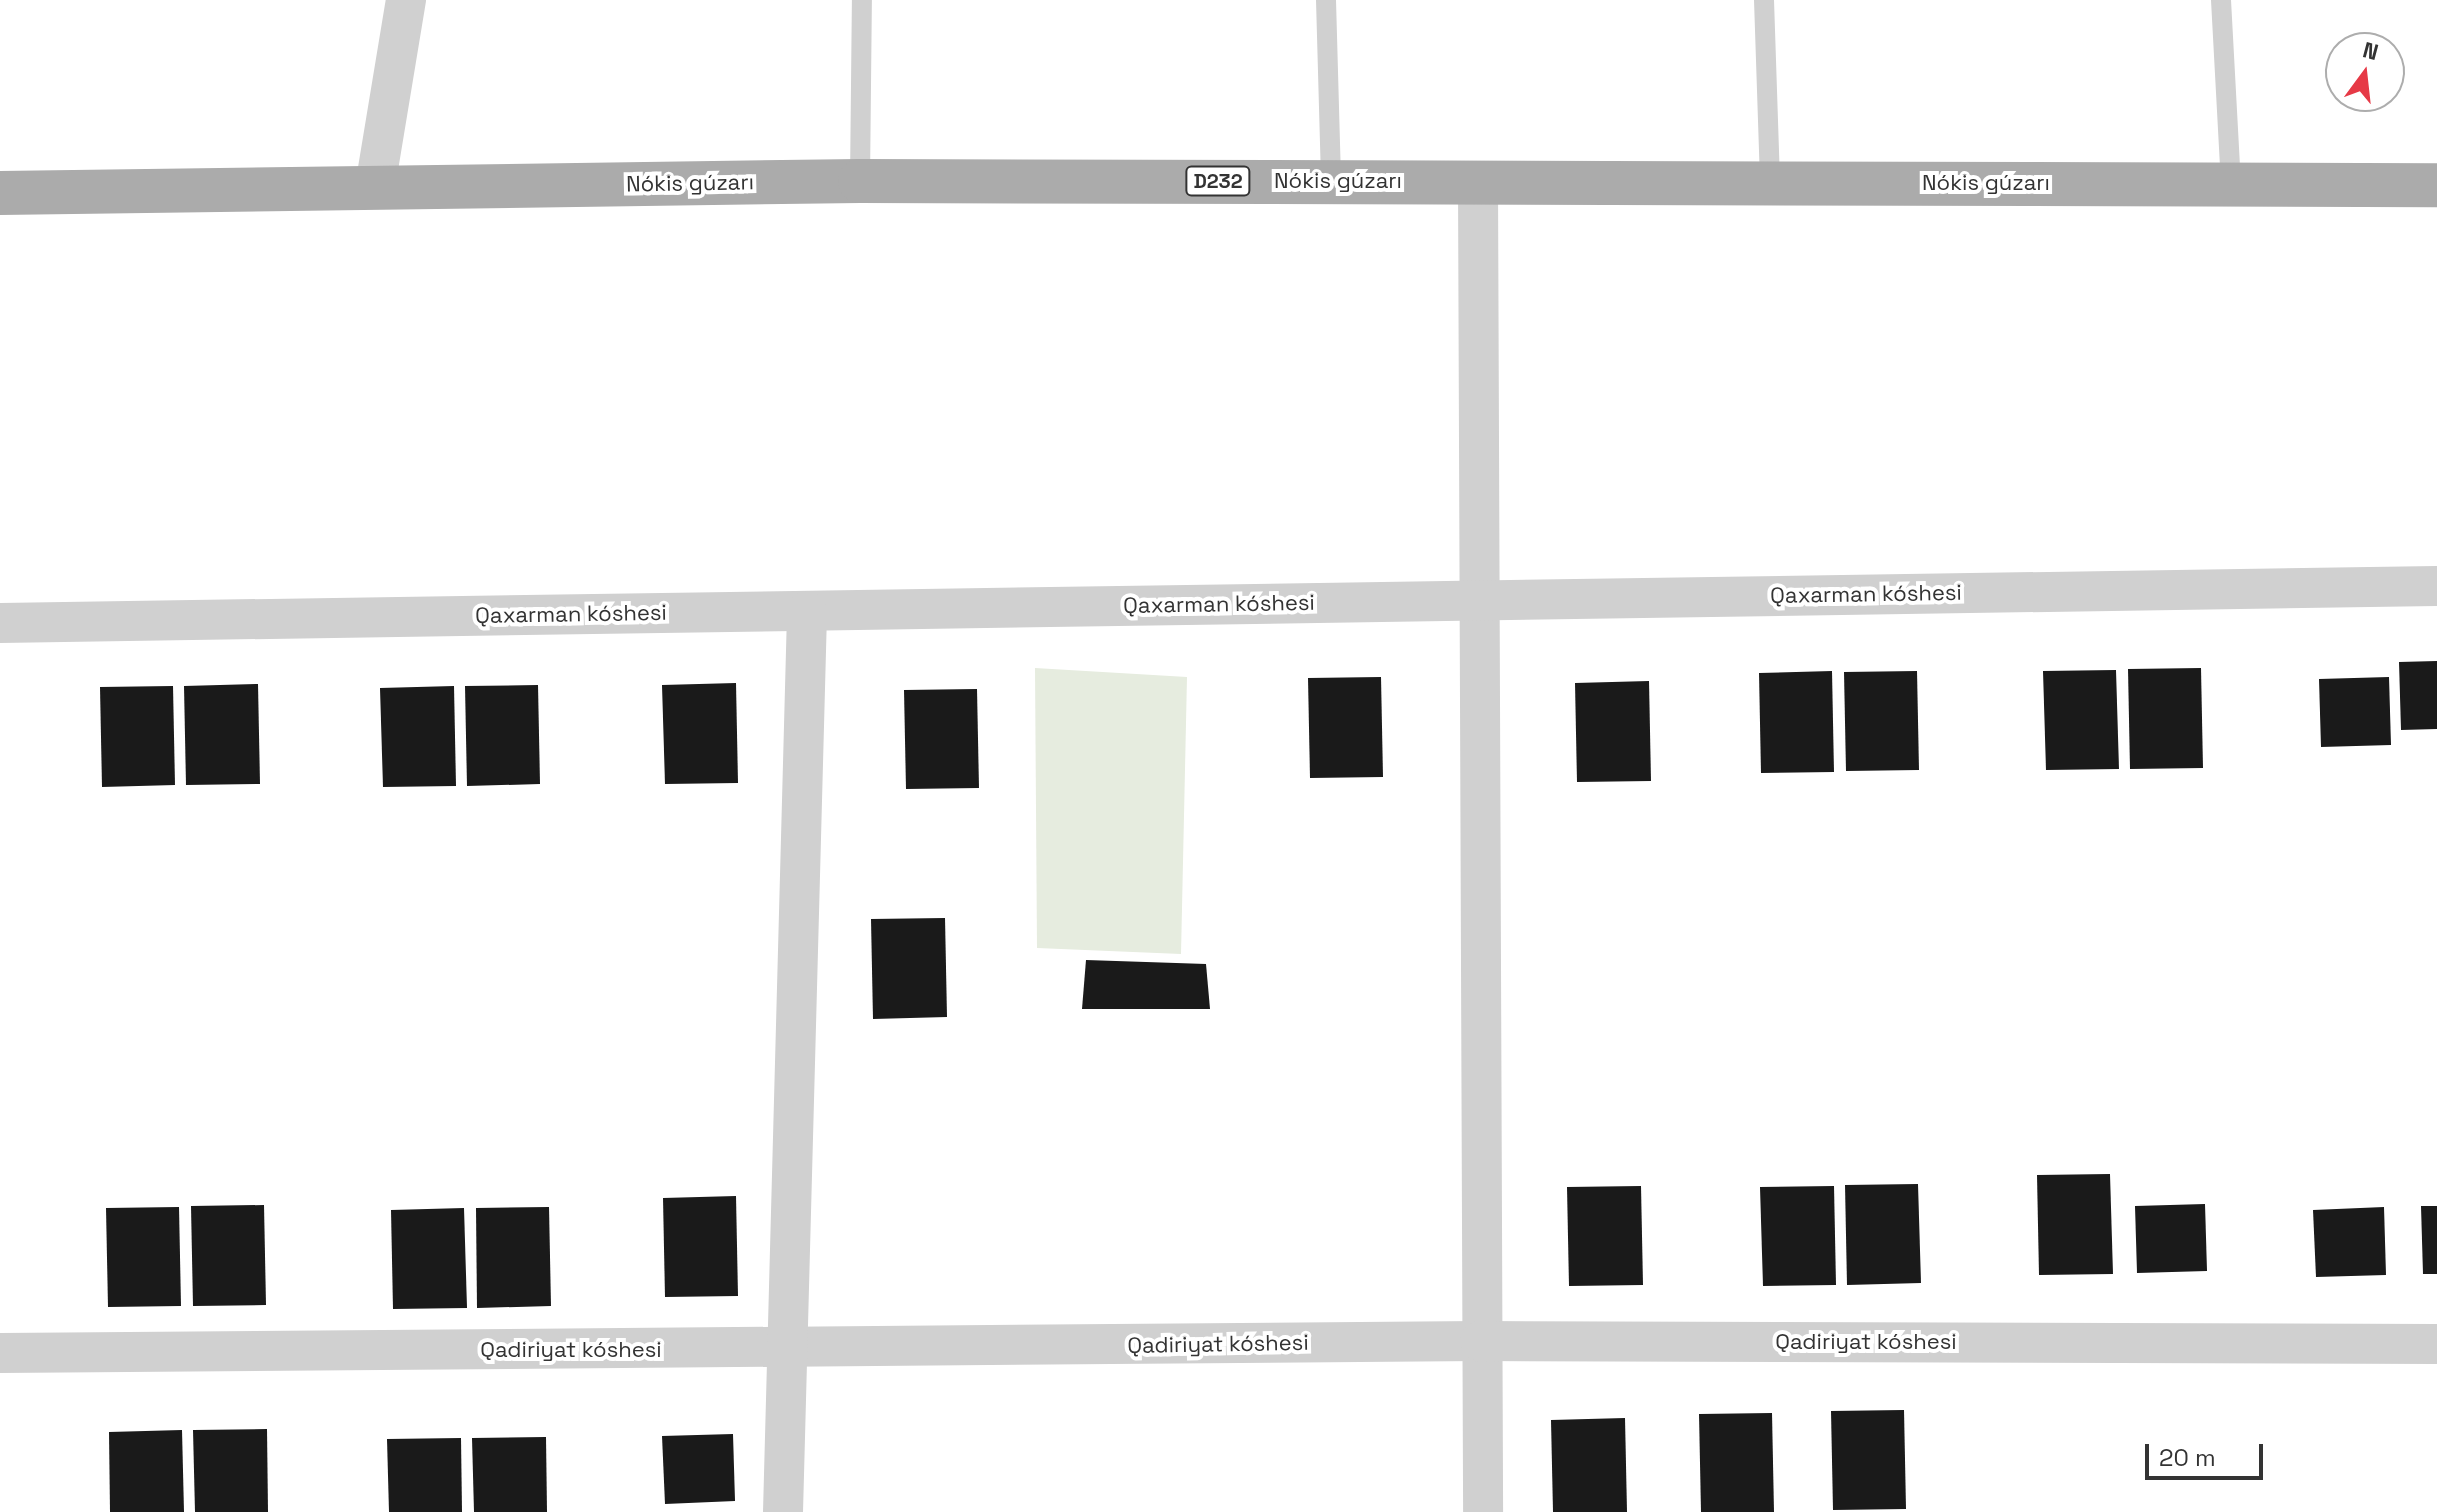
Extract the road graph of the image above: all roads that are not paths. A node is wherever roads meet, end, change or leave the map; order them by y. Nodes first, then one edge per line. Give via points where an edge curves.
1 (406, 0) edge
2 (862, 0) edge
3 (1326, 0) edge
4 (1764, 0) edge
5 (2221, 0) edge
6 (1331, 180) junction
7 (860, 181) junction
8 (1478, 181) junction
9 (1770, 182) junction
10 (2231, 183) junction
11 (2437, 185) edge
12 (375, 187) junction
13 (0, 193) edge
14 (2437, 586) edge
15 (1481, 600) junction
16 (807, 611) junction
17 (0, 623) edge
18 (1480, 1341) junction
19 (2437, 1344) edge
20 (790, 1349) junction
21 (0, 1353) edge
22 (783, 1512) edge
23 (1483, 1512) edge

1 - 12 street
2 - 7 lane
3 - 6 lane
4 - 9 lane
5 - 10 lane
6 - 7 main road, Nókis gúzarı / D232
6 - 8 main road, Nókis gúzarı / D232
7 - 12 main road, Nókis gúzarı / D232
8 - 9 main road, Nókis gúzarı / D232
8 - 15 street
9 - 10 main road, Nókis gúzarı / D232
10 - 11 main road, Nókis gúzarı / D232
12 - 13 main road, Nókis gúzarı / D232
14 - 15 street, Qaxarman kóshesi
15 - 16 street, Qaxarman kóshesi
15 - 18 street
16 - 17 street, Qaxarman kóshesi
16 - 20 street
18 - 19 street, Qadiriyat kóshesi
18 - 20 street, Qadiriyat kóshesi
18 - 23 street
20 - 21 street, Qadiriyat kóshesi
20 - 22 street

